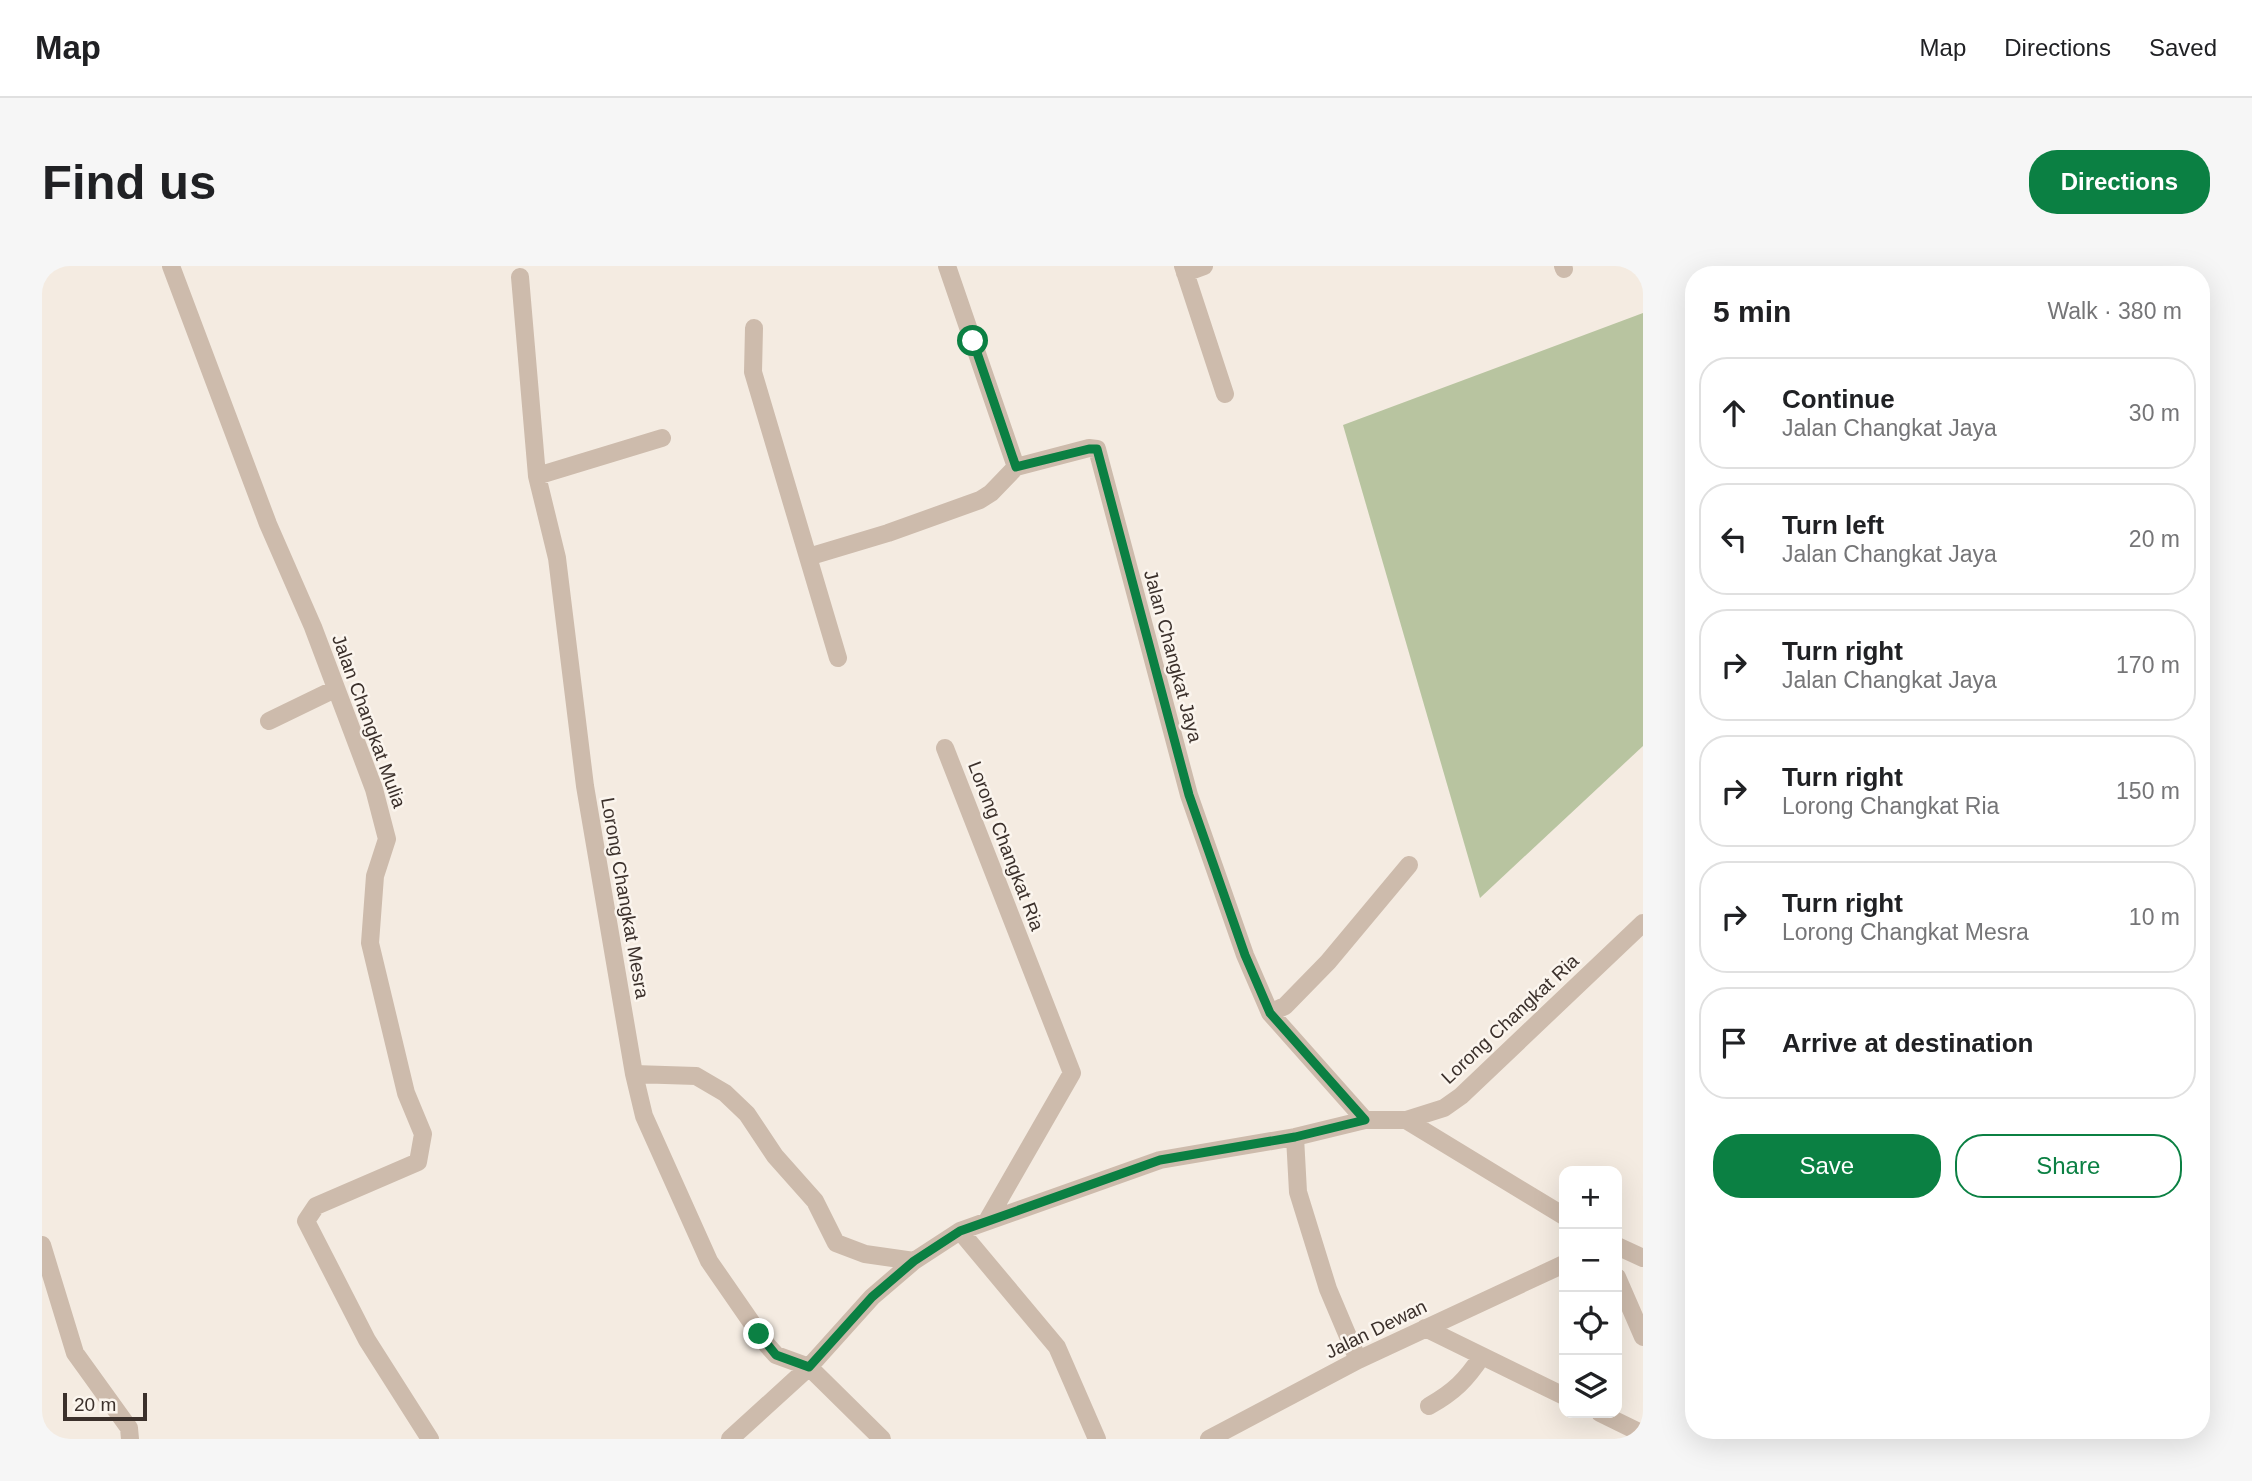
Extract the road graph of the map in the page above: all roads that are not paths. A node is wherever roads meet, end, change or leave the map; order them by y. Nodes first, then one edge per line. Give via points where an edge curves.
1 (171, 266) edge
2 (947, 266) edge
3 (1203, 266) edge
4 (1184, 269) edge
5 (520, 277) dead end
6 (754, 328) dead end
7 (1224, 394) dead end
8 (662, 438) dead end
9 (1016, 467) junction
10 (537, 476) junction
11 (808, 557) junction
12 (838, 658) dead end
13 (335, 689) junction
14 (269, 722) dead end
15 (946, 748) dead end
16 (1409, 865) dead end
17 (1643, 923) edge
18 (1270, 1013) junction
19 (634, 1074) junction
20 (1365, 1120) junction
21 (1406, 1121) junction
22 (1295, 1137) junction
23 (1559, 1213) edge
24 (988, 1222) junction
25 (960, 1231) junction
26 (42, 1245) edge
27 (1622, 1248) edge
28 (1643, 1258) edge
29 (914, 1261) junction
30 (1559, 1266) edge
31 (1622, 1289) edge
32 (1425, 1328) junction
33 (1643, 1337) edge
34 (1482, 1356) junction
35 (1358, 1360) junction
36 (809, 1367) junction
37 (1559, 1393) edge
38 (1429, 1406) dead end
39 (1611, 1418) edge
40 (1643, 1433) edge
41 (130, 1439) edge
42 (430, 1439) edge
43 (730, 1439) edge
44 (882, 1439) edge
45 (1097, 1439) edge
46 (1209, 1439) edge

1 - 13 street, Jalan Changkat Mulia
2 - 9 street
3 - 4 street
4 - 7 street
5 - 10 street, Lorong Changkat Mesra
6 - 11 street via 754,372
8 - 10 street
9 - 11 street via 980,500
9 - 18 street, Jalan Changkat Jaya via 1097,449 1189,795
10 - 19 street, Lorong Changkat Mesra via 557,558 585,786
11 - 12 street
13 - 14 street
13 - 42 street, Jalan Changkat Mulia via 374,789 387,839 375,876 370,943 406,1093 423,1134 418,1162 316,1206 306,1222 366,1340
15 - 24 street, Lorong Changkat Ria via 1072,1073
16 - 18 street via 1328,962 1285,1006
17 - 21 street, Lorong Changkat Ria via 1461,1096 1444,1108
18 - 20 street, Jalan Changkat Jaya
19 - 29 street via 696,1076 724,1093 747,1114 775,1156 815,1201 836,1243 865,1254
19 - 36 street, Lorong Changkat Mesra via 644,1116 709,1261 776,1355
20 - 21 street, Lorong Changkat Ria
20 - 22 street, Lorong Changkat Ria
21 - 23 street
22 - 24 street, Lorong Changkat Ria via 1160,1160
22 - 35 street via 1298,1192 1328,1289
24 - 25 street, Lorong Changkat Ria
25 - 29 street, Lorong Changkat Ria
25 - 45 street via 1057,1347
26 - 41 street via 75,1353 129,1428
27 - 28 street
29 - 36 street, Lorong Changkat Ria via 872,1297
30 - 32 street, Jalan Dewan
31 - 33 street
32 - 34 street
32 - 35 street, Jalan Dewan
34 - 37 street
34 - 38 street via 1451,1394
35 - 46 street, Jalan Dewan
36 - 43 street, Lorong Changkat Ria
36 - 44 street, Lorong Changkat Mesra
39 - 40 street

